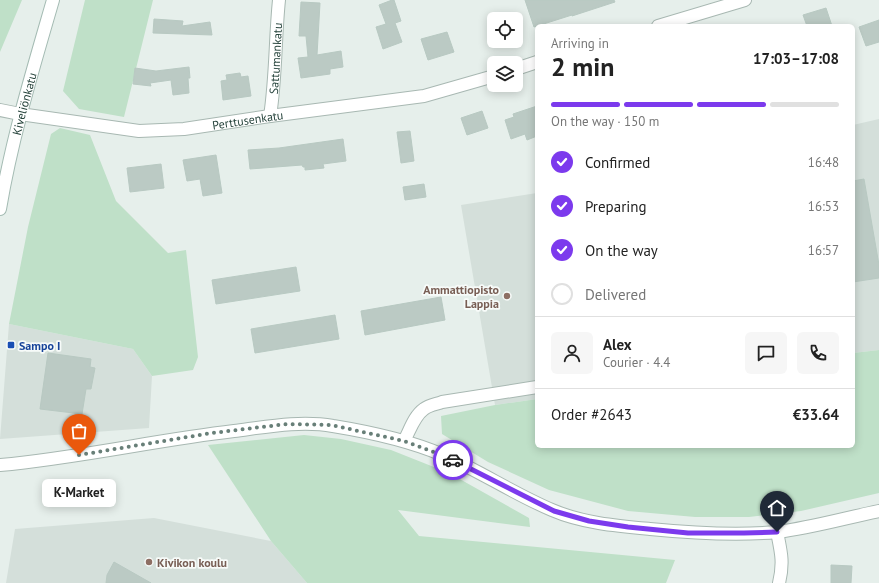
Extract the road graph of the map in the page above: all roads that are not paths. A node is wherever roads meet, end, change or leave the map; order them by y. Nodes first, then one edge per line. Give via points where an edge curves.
1 (53, 0) edge
2 (279, 0) edge
3 (744, 0) edge
4 (665, 24) edge
5 (535, 63) edge
6 (523, 67) edge
7 (487, 78) edge
8 (0, 110) edge
9 (20, 114) junction
10 (270, 116) junction
11 (0, 209) edge
12 (535, 387) edge
13 (404, 441) junction
14 (0, 465) edge
15 (879, 510) edge
16 (777, 532) junction
17 (779, 583) edge

1 - 9 street, Kiveliönkatu
2 - 10 street, Sattumankatu via 274,96
3 - 4 street
5 - 6 street
7 - 10 street, Perttusenkatu via 424,96
8 - 9 street, Perttusenkatu
9 - 10 street, Perttusenkatu via 139,131 184,129
9 - 11 street, Kiveliönkatu
12 - 13 street via 431,406 415,419
13 - 14 street via 331,425 287,424
13 - 16 street via 442,455 554,511 589,521 688,533
15 - 16 street
16 - 17 street via 783,566

